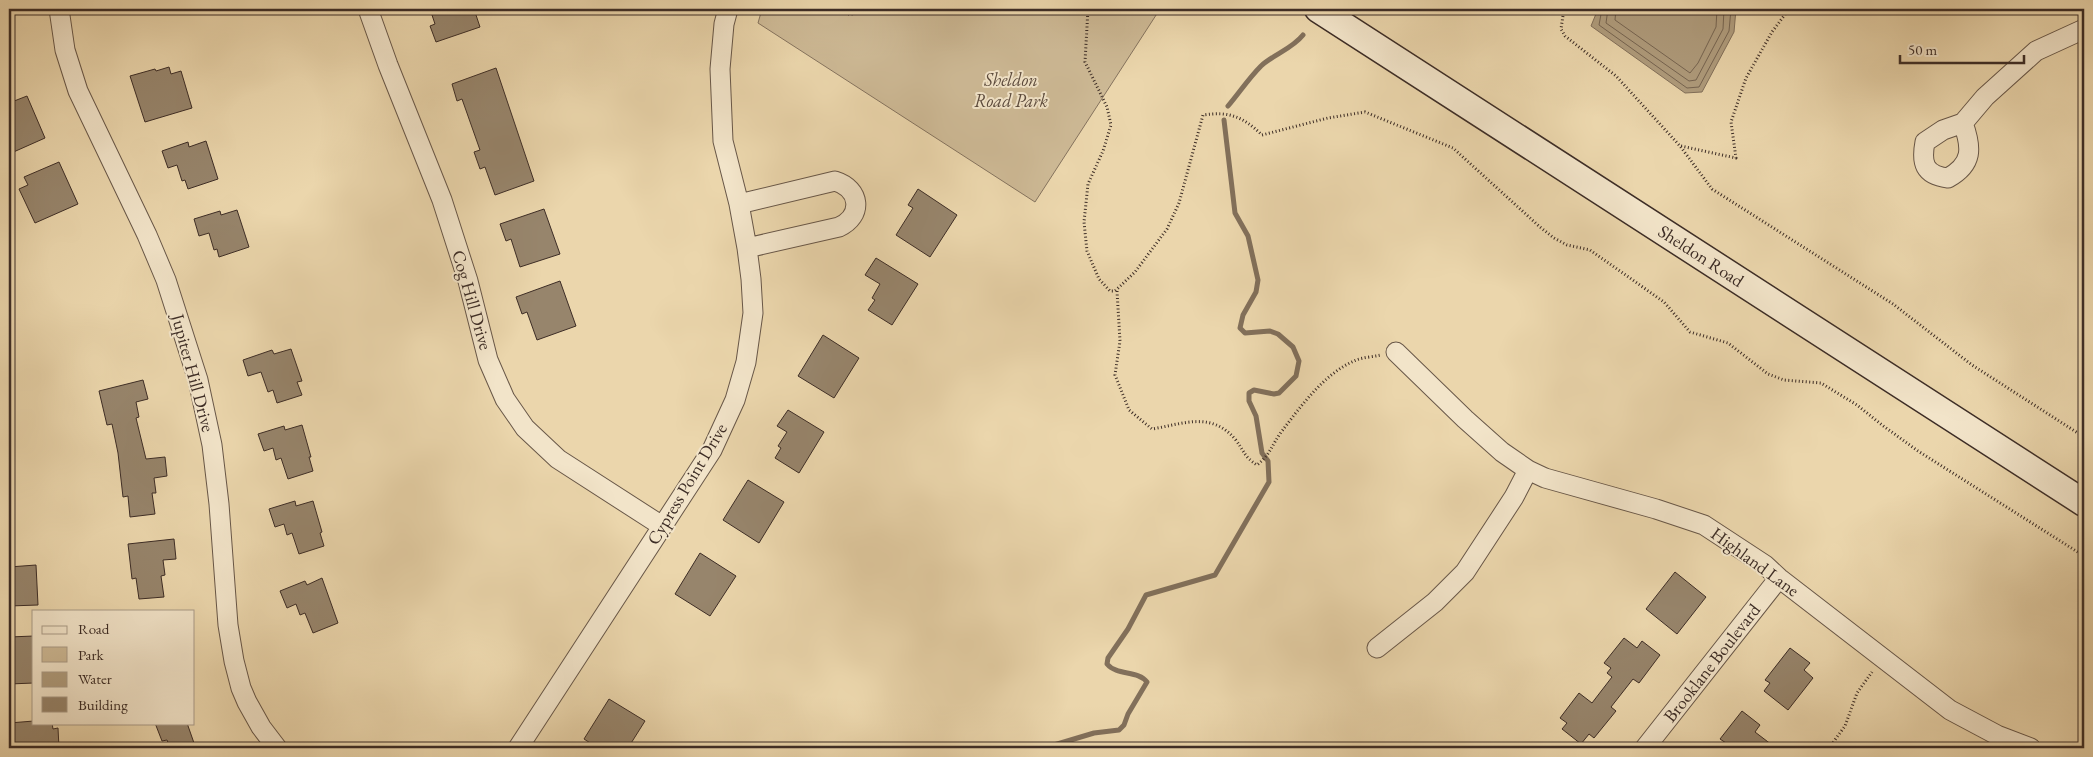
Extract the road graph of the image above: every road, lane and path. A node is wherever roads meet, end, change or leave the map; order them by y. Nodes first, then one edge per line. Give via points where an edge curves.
1 (58, 9) edge
2 (368, 9) edge
3 (728, 9) edge
4 (835, 9) edge
5 (862, 9) edge
6 (1088, 9) edge
7 (1318, 9) edge
8 (1564, 9) edge
9 (1789, 9) edge
10 (2084, 30) edge
11 (1963, 123) dead end
12 (1680, 146) junction
13 (739, 204) junction
14 (747, 248) junction
15 (1117, 290) junction
16 (1396, 352) joint
17 (2084, 437) edge
18 (1528, 470) junction
19 (2084, 503) edge
20 (662, 526) junction
21 (2084, 556) edge
22 (1779, 578) junction
23 (1377, 648) dead end
24 (1883, 658) junction
25 (1994, 742) edge
26 (277, 748) edge
27 (518, 748) edge
28 (1645, 748) edge
29 (1829, 748) edge
30 (2031, 748) edge

1 - 26 street, Jupiter Hill Drive via 65,50 76,83 166,280 198,380 212,445 234,661 247,702
2 - 20 street, Cog Hill Drive via 442,200 468,281 488,360 505,399 525,428 558,459
3 - 13 street, Cypress Point Drive via 720,70 723,140
4 - 5 path via 844,14
6 - 15 path via 1085,62 1107,107 1110,125 1104,151 1088,184 1084,222 1087,251 1099,279 1110,291
7 - 19 main road, Sheldon Road
8 - 12 path via 1561,28 1564,36 1616,76
9 - 12 path via 1746,78 1731,122 1736,158
10 - 11 street via 2036,51 1985,97
12 - 17 path via 1712,190 1893,304 1972,365
13 - 14 street, Cypress Point Drive
13 - 14 street via 835,181 852,191 856,200 856,209 846,224
14 - 20 street, Cypress Point Drive via 753,313 746,362 735,400 712,450
15 - 16 path via 1120,341 1115,375 1129,410 1152,429 1200,420 1222,428 1235,440 1247,459 1257,465 1268,457 1280,433 1328,378 1354,360
15 - 21 path via 1135,272 1166,229 1179,204 1203,115 1218,113 1246,120 1262,134 1366,112 1453,148 1554,238 1567,245 1590,250 1664,302 1690,332 1728,343 1768,374 1784,380 1821,383 1857,405 1918,451
16 - 18 street, Highland Lane via 1472,426
18 - 22 street, Highland Lane via 1704,525 1765,565
18 - 23 street via 1466,572 1435,602
20 - 27 street, Cypress Point Drive
22 - 24 street, Highland Lane
22 - 28 street, Brooklane Boulevard
24 - 25 street, Highland Lane
24 - 29 path via 1857,693 1845,726
25 - 30 street, Highland Lane

